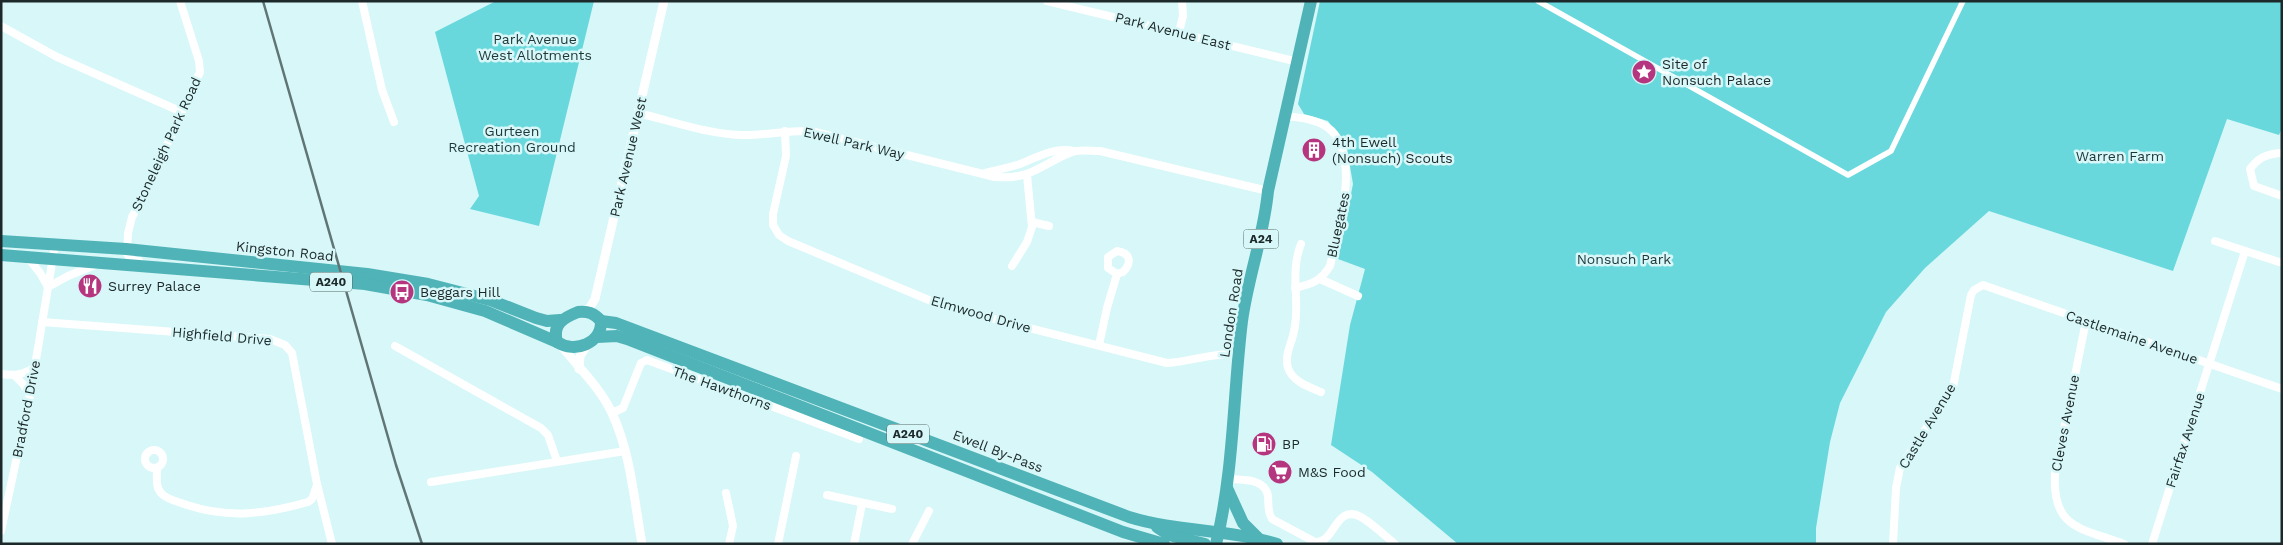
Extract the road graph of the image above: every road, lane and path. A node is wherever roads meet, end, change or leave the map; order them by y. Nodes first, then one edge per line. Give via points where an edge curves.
1 (180, 1) edge
2 (362, 1) edge
3 (664, 1) edge
4 (1047, 1) edge
5 (1182, 1) edge
6 (1312, 1) edge
7 (1538, 1) edge
8 (1963, 1) edge
9 (2, 24) edge
10 (1179, 32) junction
11 (1298, 62) junction
12 (182, 112) junction
13 (638, 113) junction
14 (1286, 116) junction
15 (394, 122) dead end
16 (786, 131) junction
17 (1074, 151) junction
18 (2281, 153) edge
19 (980, 174) junction
20 (1027, 175) junction
21 (1268, 191) junction
22 (2282, 196) edge
23 (1032, 222) junction
24 (1049, 226) dead end
25 (1, 241) edge
26 (2215, 241) dead end
27 (1301, 244) dead end
28 (55, 246) junction
29 (126, 249) junction
30 (2245, 251) junction
31 (1, 256) edge
32 (28, 258) junction
33 (52, 260) junction
34 (2282, 263) edge
35 (96, 264) junction
36 (1012, 266) dead end
37 (157, 269) junction
38 (1117, 274) dead end
39 (1320, 279) junction
40 (1982, 285) joint
41 (48, 287) junction
42 (1295, 288) junction
43 (1358, 296) dead end
44 (587, 312) junction
45 (560, 320) junction
46 (602, 321) junction
47 (2086, 321) junction
48 (42, 322) junction
49 (592, 340) junction
50 (558, 343) junction
51 (1099, 345) junction
52 (395, 346) dead end
53 (1239, 354) junction
54 (2209, 364) junction
55 (35, 367) junction
56 (579, 369) junction
57 (1, 374) edge
58 (16, 376) junction
59 (2282, 389) edge
60 (1321, 392) dead end
61 (30, 396) junction
62 (612, 413) junction
63 (859, 439) dead end
64 (625, 451) junction
65 (796, 456) dead end
66 (557, 460) junction
67 (157, 468) dead end
68 (431, 482) dead end
69 (317, 484) junction
70 (1227, 484) junction
71 (726, 493) dead end
72 (827, 496) dead end
73 (308, 502) junction
74 (862, 504) junction
75 (892, 509) dead end
76 (929, 511) dead end
77 (323, 512) junction
78 (1153, 524) junction
79 (1, 531) edge
80 (1258, 538) junction
81 (1220, 540) edge
82 (332, 544) edge
83 (642, 544) edge
84 (729, 544) edge
85 (778, 544) edge
86 (854, 544) edge
87 (912, 544) edge
88 (1164, 544) edge
89 (1205, 544) edge
90 (1277, 544) edge
91 (1395, 544) edge
92 (1893, 544) edge
93 (2124, 544) edge
94 (2152, 544) edge

1 - 12 street, Stoneleigh Park Road via 200,67
2 - 15 street via 382,90
3 - 13 street, Park Avenue West
4 - 10 street, Park Avenue East
5 - 10 street
6 - 11 highway, London Road / A24
7 - 8 street via 1848,174 1891,151
9 - 12 street via 57,57
10 - 11 street, Park Avenue East
11 - 14 highway, London Road / A24
12 - 29 street, Stoneleigh Park Road via 132,217
13 - 16 street, Ewell Park Way via 729,134
13 - 44 street, Park Avenue West via 595,300
14 - 21 highway, London Road / A24
14 - 39 street, Bluegates via 1315,121 1328,127 1337,138 1344,156 1346,196 1330,266
16 - 19 street, Ewell Park Way via 811,131
16 - 51 street, Elmwood Drive via 786,156 773,214 773,225 778,235 944,306
17 - 19 street, Ewell Park Way via 1048,152 1006,169
17 - 20 street, Ewell Park Way
17 - 21 street, Ewell Park Way via 1100,151
18 - 22 street via 2268,154 2256,160 2250,169 2254,186
19 - 20 street, Ewell Park Way via 1008,178
20 - 23 street
21 - 53 highway, London Road / A24 via 1266,218 1250,280
23 - 24 street
23 - 36 street via 1027,242
25 - 28 highway, Kingston Road / A240
26 - 30 street
27 - 42 street via 1295,263
28 - 29 highway, Kingston Road / A240
28 - 33 street, Bradford Drive
29 - 37 street via 130,259 148,262
29 - 45 highway, Kingston Road / A240 via 367,274 428,284 490,300 536,318
30 - 34 street
30 - 54 street, Fairfax Avenue
31 - 32 highway, Kingston Road / A240
32 - 33 highway, Kingston Road / A240
32 - 41 street
33 - 35 highway, Kingston Road / A240
33 - 41 street, Bradford Drive
35 - 37 highway, Kingston Road / A240
35 - 41 street
37 - 50 highway, Kingston Road / A240 via 365,284 427,295 486,311
38 - 51 street
39 - 42 street
39 - 43 street
40 - 47 street, Castlemaine Avenue
40 - 92 street, Castle Avenue via 1971,295 1953,387 1900,468
41 - 48 street, Bradford Drive
42 - 60 street via 1295,330 1287,357 1288,368 1294,378
44 - 45 highway via 578,312
44 - 46 highway
45 - 50 highway via 556,328
46 - 49 highway via 602,328
46 - 78 highway, Ewell By-Pass / A240 via 616,323
47 - 54 street, Castlemaine Avenue
47 - 93 street, Cleves Avenue via 2055,474 2056,500 2059,510 2072,525
48 - 55 street, Bradford Drive
48 - 69 street, Highfield Drive via 280,341 292,354
49 - 50 highway via 571,347
49 - 56 street via 580,356
49 - 88 highway, A240 via 617,336 627,339 1123,532
50 - 56 street, Kingston Road
51 - 53 street, Elmwood Drive via 1166,363 1226,353
52 - 66 street via 541,428 548,435
53 - 70 highway, London Road / A24
54 - 59 street, Castlemaine Avenue
54 - 94 street, Fairfax Avenue
55 - 58 street
55 - 61 street, Bradford Drive
56 - 62 street, Kingston Road
57 - 58 street
58 - 61 street
61 - 79 street, Bradford Drive
62 - 63 street, The Hawthorns via 624,408 642,363 647,360
62 - 64 street, Kingston Road
64 - 66 street
64 - 83 street, Kingston Road
65 - 85 street
66 - 68 street
67 - 73 street via 157,486 161,494 202,510 250,514
69 - 73 street
69 - 77 street, Highfield Drive
70 - 80 highway via 1242,523
70 - 81 highway, London Road / A24
70 - 91 street via 1251,481 1261,485 1268,494 1268,513 1272,519 1315,542 1325,539 1341,517 1353,514
71 - 84 street via 734,526
72 - 74 street
73 - 77 street
74 - 75 street
74 - 86 street
76 - 87 street
77 - 82 street, Highfield Drive
78 - 81 highway, Ewell By-Pass / A240
78 - 89 highway via 1169,535
80 - 81 highway, Ewell By-Pass
80 - 90 highway, Ewell By-Pass

